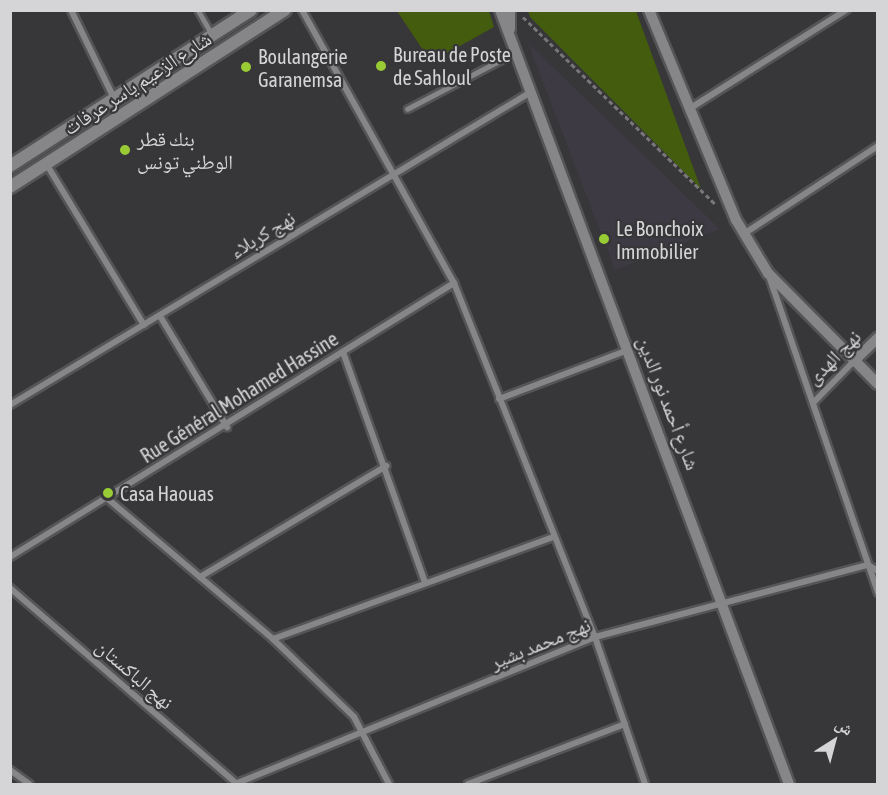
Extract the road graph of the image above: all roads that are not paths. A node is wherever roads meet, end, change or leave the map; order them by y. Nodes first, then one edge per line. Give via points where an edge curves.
1 (71, 10) edge
2 (198, 10) edge
3 (251, 10) edge
4 (285, 10) edge
5 (302, 10) edge
6 (500, 10) edge
7 (510, 10) edge
8 (649, 10) edge
9 (846, 10) edge
10 (213, 35) junction
11 (510, 35) junction
12 (516, 52) junction
13 (532, 92) junction
14 (114, 98) junction
15 (407, 109) dead end
16 (689, 109) junction
17 (878, 146) edge
18 (48, 165) junction
19 (10, 166) edge
20 (396, 172) junction
21 (10, 187) edge
22 (745, 233) junction
23 (768, 273) junction
24 (454, 283) junction
25 (160, 316) junction
26 (144, 325) junction
27 (878, 338) edge
28 (630, 349) junction
29 (343, 352) junction
30 (855, 360) junction
31 (878, 384) edge
32 (499, 399) junction
33 (814, 402) junction
34 (10, 405) edge
35 (227, 427) junction
36 (386, 466) junction
37 (108, 499) junction
38 (551, 538) junction
39 (10, 557) edge
40 (868, 565) junction
41 (878, 571) edge
42 (200, 577) junction
43 (425, 582) junction
44 (10, 588) edge
45 (878, 593) edge
46 (723, 600) junction
47 (595, 637) junction
48 (273, 639) junction
49 (625, 724) junction
50 (366, 732) junction
51 (10, 770) edge
52 (29, 784) edge
53 (236, 784) edge
54 (389, 784) edge
55 (468, 784) edge
56 (645, 784) edge
57 (789, 784) edge

1 - 14 street
2 - 10 lane
3 - 10 main road, شارع الزعيم ياسر عرفات
4 - 18 main road, شارع الزعيم ياسر عرفات
5 - 20 street
6 - 11 street, شارع أحمد نور الدين
7 - 11 street, شارع أحمد نور الدين
8 - 16 street
9 - 16 street
10 - 14 main road, شارع الزعيم ياسر عرفات
11 - 12 street, شارع أحمد نور الدين
12 - 13 street, شارع أحمد نور الدين
12 - 15 lane
13 - 20 street, نهج كربلاء
13 - 28 street, شارع أحمد نور الدين
14 - 19 main road, شارع الزعيم ياسر عرفات
16 - 22 street
17 - 22 street
18 - 21 main road, شارع الزعيم ياسر عرفات
18 - 26 street
20 - 24 street
20 - 25 street, نهج كربلاء
22 - 23 street
23 - 30 street
23 - 33 street
24 - 29 street, Rue Général Mohamed Hassine
24 - 32 street
25 - 26 street, نهج كربلاء
25 - 35 street
26 - 34 street, نهج كربلاء
27 - 30 street, نهج الهدى
28 - 32 street
28 - 46 street, شارع أحمد نور الدين
29 - 35 street, Rue Général Mohamed Hassine
29 - 36 street
30 - 31 street
30 - 33 street, نهج الهدى
32 - 38 street
33 - 40 street
35 - 37 street, Rue Général Mohamed Hassine
36 - 42 street
36 - 43 street
37 - 39 street, Rue Général Mohamed Hassine
37 - 42 street
38 - 43 street
38 - 47 street
40 - 41 street
40 - 45 street
40 - 46 street, نهج محمد بشير
42 - 48 street
43 - 48 street
44 - 53 street, نهج الباكستان
46 - 47 street, نهج محمد بشير
46 - 57 street, شارع أحمد نور الدين
47 - 49 street
47 - 50 street, نهج محمد بشير
48 - 50 street
49 - 55 street
49 - 56 street
50 - 53 street, نهج محمد بشير
50 - 54 street
51 - 52 street

